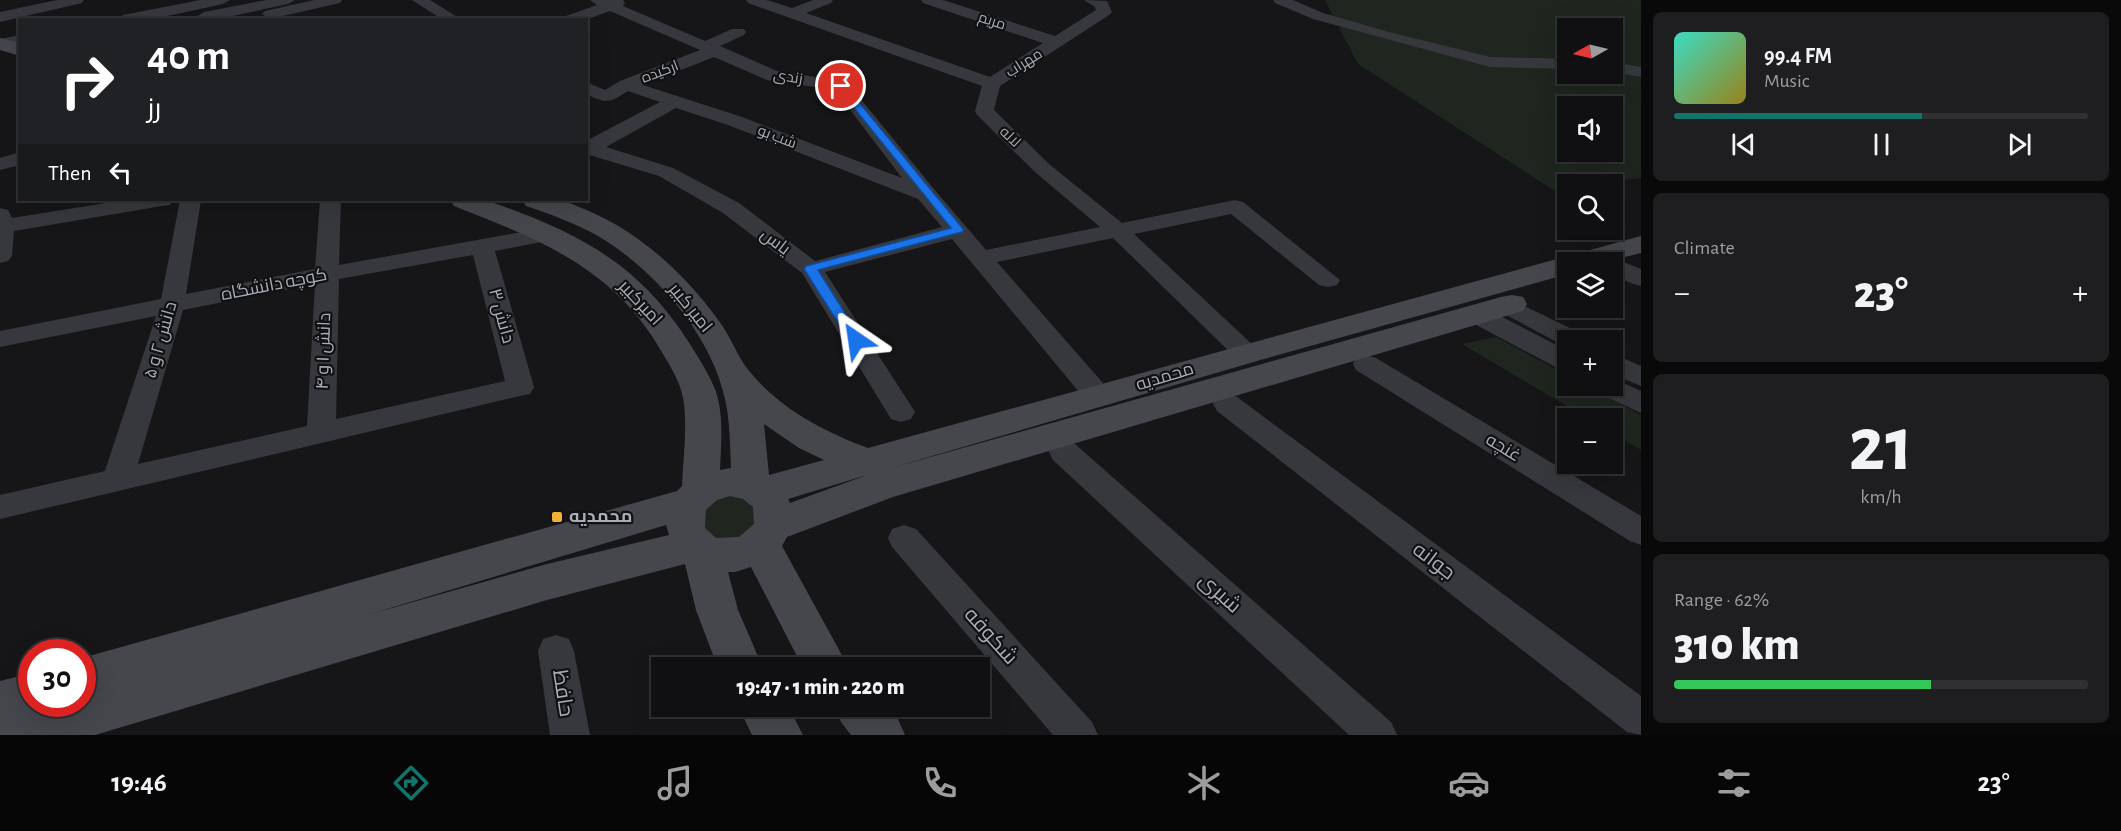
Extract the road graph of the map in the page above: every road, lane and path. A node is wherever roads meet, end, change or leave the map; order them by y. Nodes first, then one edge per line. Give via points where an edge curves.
1 (76, 0) edge
2 (223, 0) edge
3 (335, 0) edge
4 (419, 0) edge
5 (753, 0) edge
6 (826, 0) edge
7 (928, 0) edge
8 (1091, 0) edge
9 (1281, 0) edge
10 (612, 2) edge
11 (287, 5) edge
12 (791, 14) junction
13 (0, 17) edge
14 (133, 18) edge
15 (203, 18) edge
16 (251, 18) edge
17 (301, 18) edge
18 (444, 18) edge
19 (573, 18) edge
20 (738, 32) dead end
21 (18, 41) edge
22 (1056, 42) junction
23 (0, 44) edge
24 (711, 48) junction
25 (18, 49) edge
26 (1557, 64) edge
27 (1623, 69) edge
28 (1641, 72) edge
29 (992, 83) junction
30 (626, 85) junction
31 (588, 88) edge
32 (675, 101) junction
33 (588, 148) edge
34 (18, 159) edge
35 (0, 164) edge
36 (926, 194) junction
37 (153, 201) edge
38 (190, 201) edge
39 (330, 201) edge
40 (466, 201) edge
41 (538, 201) edge
42 (1, 218) edge
43 (1116, 229) junction
44 (958, 230) junction
45 (549, 234) junction
46 (1641, 244) edge
47 (483, 245) junction
48 (1612, 252) edge
49 (0, 256) edge
50 (982, 258) junction
51 (1557, 268) edge
52 (810, 269) junction
53 (327, 274) junction
54 (1328, 280) dead end
55 (1557, 290) edge
56 (172, 306) junction
57 (1491, 310) junction
58 (1557, 334) edge
59 (0, 339) edge
60 (1246, 353) junction
61 (1557, 355) edge
62 (1366, 364) dead end
63 (1623, 368) edge
64 (1641, 377) edge
65 (736, 378) junction
66 (1623, 394) edge
67 (1099, 397) junction
68 (1641, 403) edge
69 (1227, 404) dead end
70 (901, 412) dead end
71 (321, 431) junction
72 (1064, 452) dead end
73 (868, 462) junction
74 (118, 478) junction
75 (695, 498) junction
76 (0, 507) edge
77 (763, 511) junction
78 (1641, 532) edge
79 (904, 538) dead end
80 (699, 548) junction
81 (556, 651) dead end
82 (736, 657) edge
83 (821, 657) edge
84 (96, 675) edge
85 (18, 698) edge
86 (0, 703) edge
87 (768, 717) edge
88 (866, 717) edge
89 (1641, 718) edge
90 (18, 735) edge
91 (570, 735) edge
92 (779, 735) edge
93 (881, 735) edge
94 (1078, 735) edge
95 (1377, 735) edge

1 - 13 street
2 - 14 street
3 - 11 street
4 - 18 street
5 - 12 street
6 - 12 street
7 - 22 street, مریم
8 - 22 street, مهراب via 1102,4 1104,12
9 - 26 street via 1318,16 1490,62
10 - 19 street
10 - 24 street, زندی
11 - 15 street
11 - 16 street
11 - 17 street
12 - 29 street
20 - 24 street, ارکیده
21 - 23 street
22 - 29 street, مهراب
23 - 25 street
24 - 30 street, ارکیده
24 - 36 street, زندی via 773,76 841,86
27 - 28 street
29 - 43 street, لاله via 984,111 1042,168
30 - 31 street, ارکیده via 606,96
30 - 32 street, شب بو
32 - 33 street
32 - 36 street, شب بو
33 - 52 street, یاس via 666,172 731,208
34 - 35 street
36 - 44 street, زندی
37 - 42 street
38 - 56 street, دانش ۲ و ۵
39 - 53 street, دانش ۱ و ۴
40 - 45 street, امیرکبیر
41 - 65 street, امیر کبیر via 600,226 642,255 704,323
42 - 49 street
43 - 50 street
43 - 54 street via 1235,207
43 - 60 street, لاله
44 - 50 street, زندی
44 - 52 street
45 - 47 street, کوچه دانشگاه
45 - 75 street, امیرکبیر via 589,255 628,287 670,336 701,399
46 - 48 street
47 - 53 street, کوچه دانشگاه
47 - 71 street, دانش ۳ via 520,387
50 - 67 street, زندی
51 - 60 street, محمدیه
52 - 70 street, یاس
53 - 56 street, کوچه دانشگاه
53 - 71 street, دانش ۱ و ۴
55 - 57 street, محمدیه
56 - 59 street, کوچه دانشگاه
56 - 74 street, دانش ۲ و ۵
57 - 58 street
57 - 61 street
57 - 77 street, محمدیه via 883,485
60 - 67 street, محمدیه
62 - 78 street, غنچه
63 - 64 street
65 - 73 street via 778,420 803,436
65 - 77 street, امیر کبیر
66 - 68 street
67 - 73 street, محمدیه
69 - 89 street, جوانه
71 - 74 street
72 - 95 street, شیری
73 - 77 street, محمدیه
74 - 76 street
75 - 77 street via 710,487 730,482
75 - 80 street via 684,514 684,525
75 - 84 street
77 - 80 street via 738,554 725,556
77 - 83 street via 795,613
79 - 94 street, شکوفه
80 - 82 street via 717,610
80 - 90 street via 547,582
81 - 91 street, حافظ
85 - 86 street
87 - 92 street
88 - 93 street

